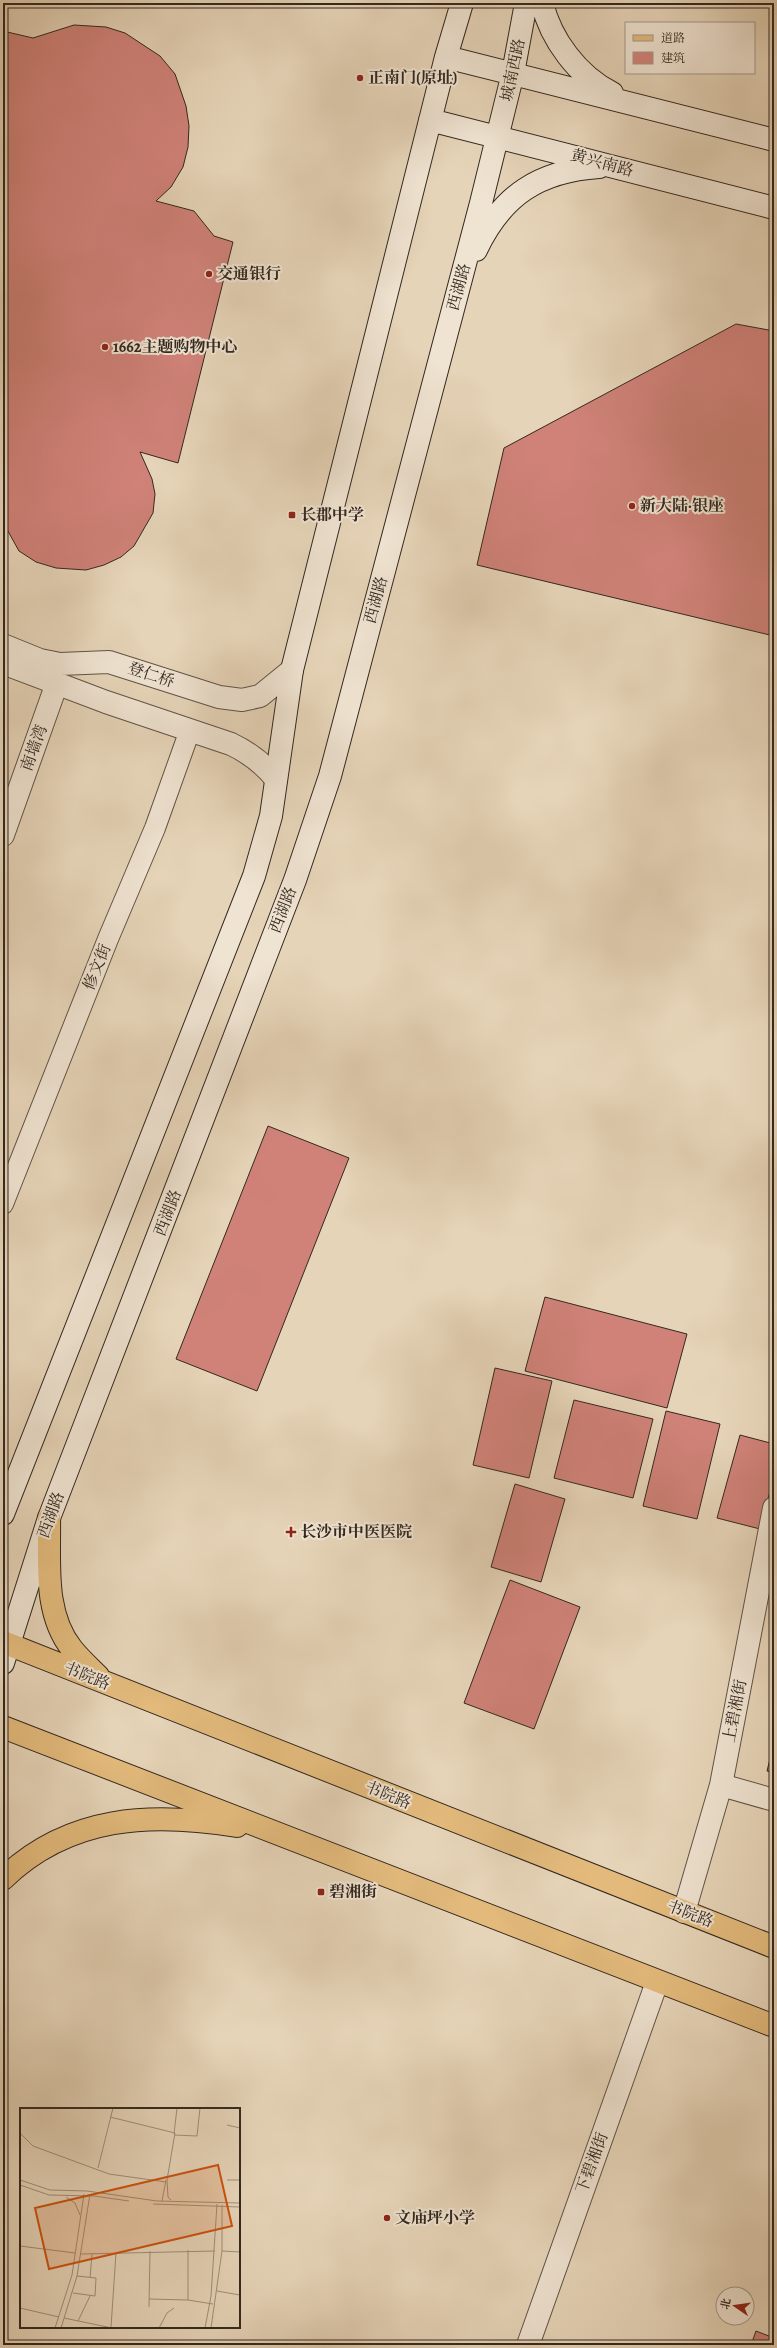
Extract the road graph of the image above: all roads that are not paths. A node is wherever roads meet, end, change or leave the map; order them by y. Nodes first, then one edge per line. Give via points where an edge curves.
1 (462, 3) edge
2 (526, 3) edge
3 (542, 3) edge
4 (446, 57) junction
5 (513, 73) junction
6 (635, 104) junction
7 (430, 120) junction
8 (497, 136) junction
9 (774, 140) edge
10 (612, 166) junction
11 (774, 208) edge
12 (460, 283) junction
13 (3, 645) edge
14 (3, 663) edge
15 (292, 670) junction
16 (57, 684) junction
17 (190, 730) junction
18 (276, 779) junction
19 (3, 835) edge
20 (3, 1204) edge
21 (774, 1508) edge
22 (3, 1514) edge
23 (49, 1518) junction
24 (5, 1650) edge
25 (120, 1688) junction
26 (3, 1727) edge
27 (721, 1785) junction
28 (774, 1800) edge
29 (278, 1833) junction
30 (3, 1879) edge
31 (684, 1912) junction
32 (774, 1947) edge
33 (657, 1982) junction
34 (774, 2026) edge
35 (528, 2345) edge

1 - 4 main road
2 - 5 main road, 城南西路
3 - 6 main road via 550,27 581,71 605,89
4 - 5 main road
4 - 7 main road
5 - 6 main road
5 - 8 main road, 城南西路
6 - 9 main road
7 - 8 main road, 黄兴南路
7 - 15 main road
8 - 10 main road, 黄兴南路
8 - 12 main road, 西湖路
10 - 11 main road, 黄兴南路
10 - 12 main road via 558,172 535,182 516,196 499,213 481,238
12 - 23 main road, 西湖路 via 330,776 295,880
13 - 15 main road, 登仁桥 via 40,660 60,664 109,662 219,697 242,700 260,696
14 - 16 main road
15 - 18 main road
16 - 17 main road
16 - 19 main road, 南墙湾
17 - 18 main road via 248,752
17 - 20 lane, 修文街 via 155,828
18 - 22 main road via 271,816 254,876
21 - 27 main road, 上碧湘街
23 - 24 main road, 西湖路
23 - 25 main road via 52,1604 59,1626 71,1649 101,1678
24 - 25 main road, 书院路
25 - 31 main road, 书院路
26 - 29 main road
27 - 28 main road
27 - 31 main road, 上碧湘街
29 - 30 main road via 215,1822 163,1818 94,1826 58,1840 29,1858
29 - 33 main road
31 - 32 main road, 书院路
33 - 34 main road
33 - 35 main road, 下碧湘街

